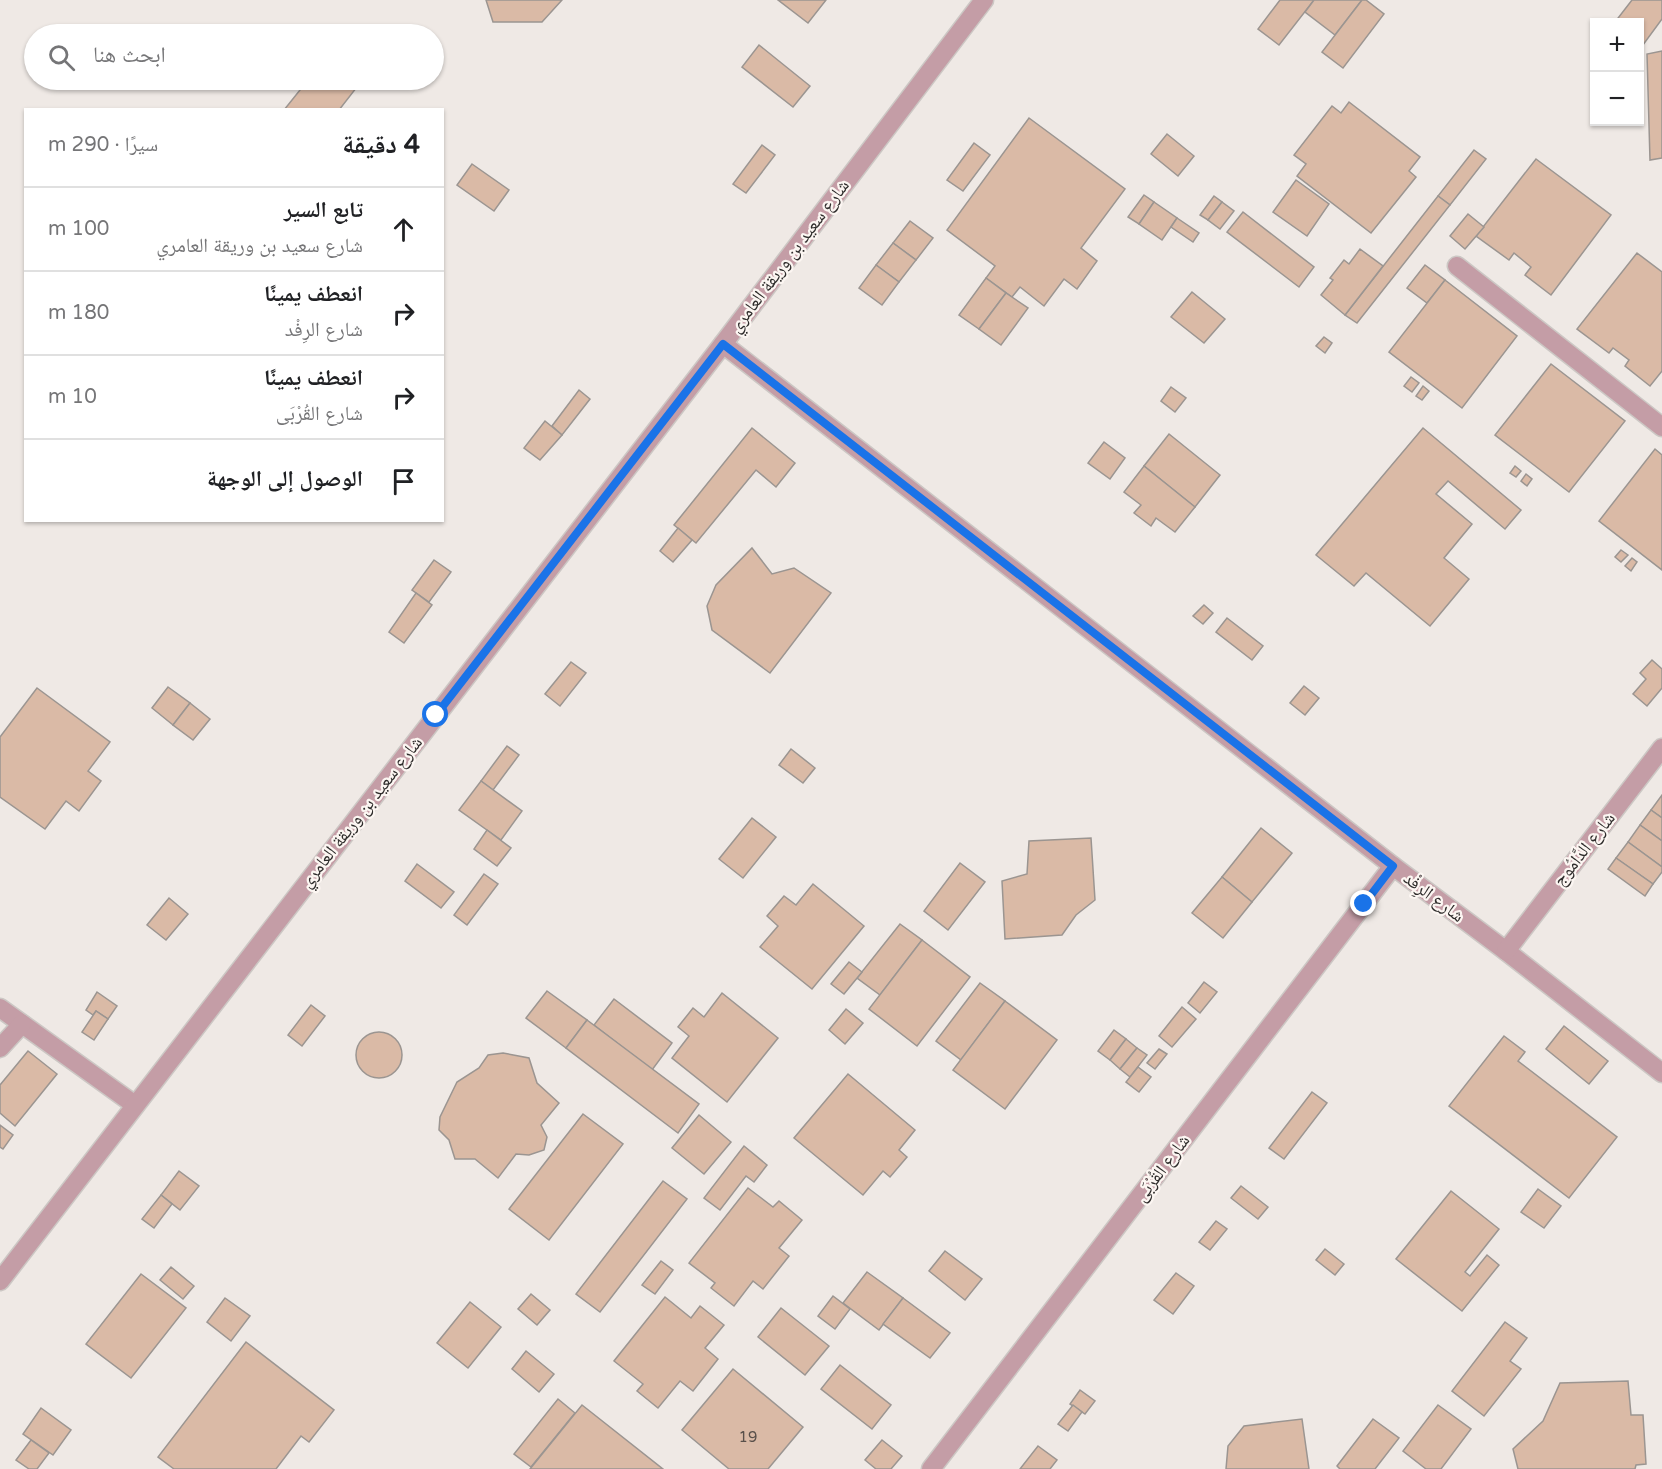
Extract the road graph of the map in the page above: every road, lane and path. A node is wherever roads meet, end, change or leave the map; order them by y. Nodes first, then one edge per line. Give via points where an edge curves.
1 (984, 0) edge
2 (1457, 266) dead end
3 (723, 344) junction
4 (1662, 427) edge
5 (1662, 748) edge
6 (1393, 866) junction
7 (1506, 951) junction
8 (0, 1008) edge
9 (22, 1024) junction
10 (0, 1048) edge
11 (1662, 1073) edge
12 (135, 1105) junction
13 (0, 1281) edge
14 (931, 1469) edge

1 - 3 street, شارع سعيد بن وريقة العامري
2 - 4 street
3 - 6 street, شارع الرِفْد
3 - 12 street, شارع سعيد بن وريقة العامري
5 - 7 street, شارع الدَّامُوج
6 - 7 street, شارع الرِفْد
6 - 14 street, شارع القُرْبَى
7 - 11 street, شارع الرِفْد
8 - 9 street
9 - 10 street
9 - 12 street
12 - 13 street, شارع سعيد بن وريقة العامري

